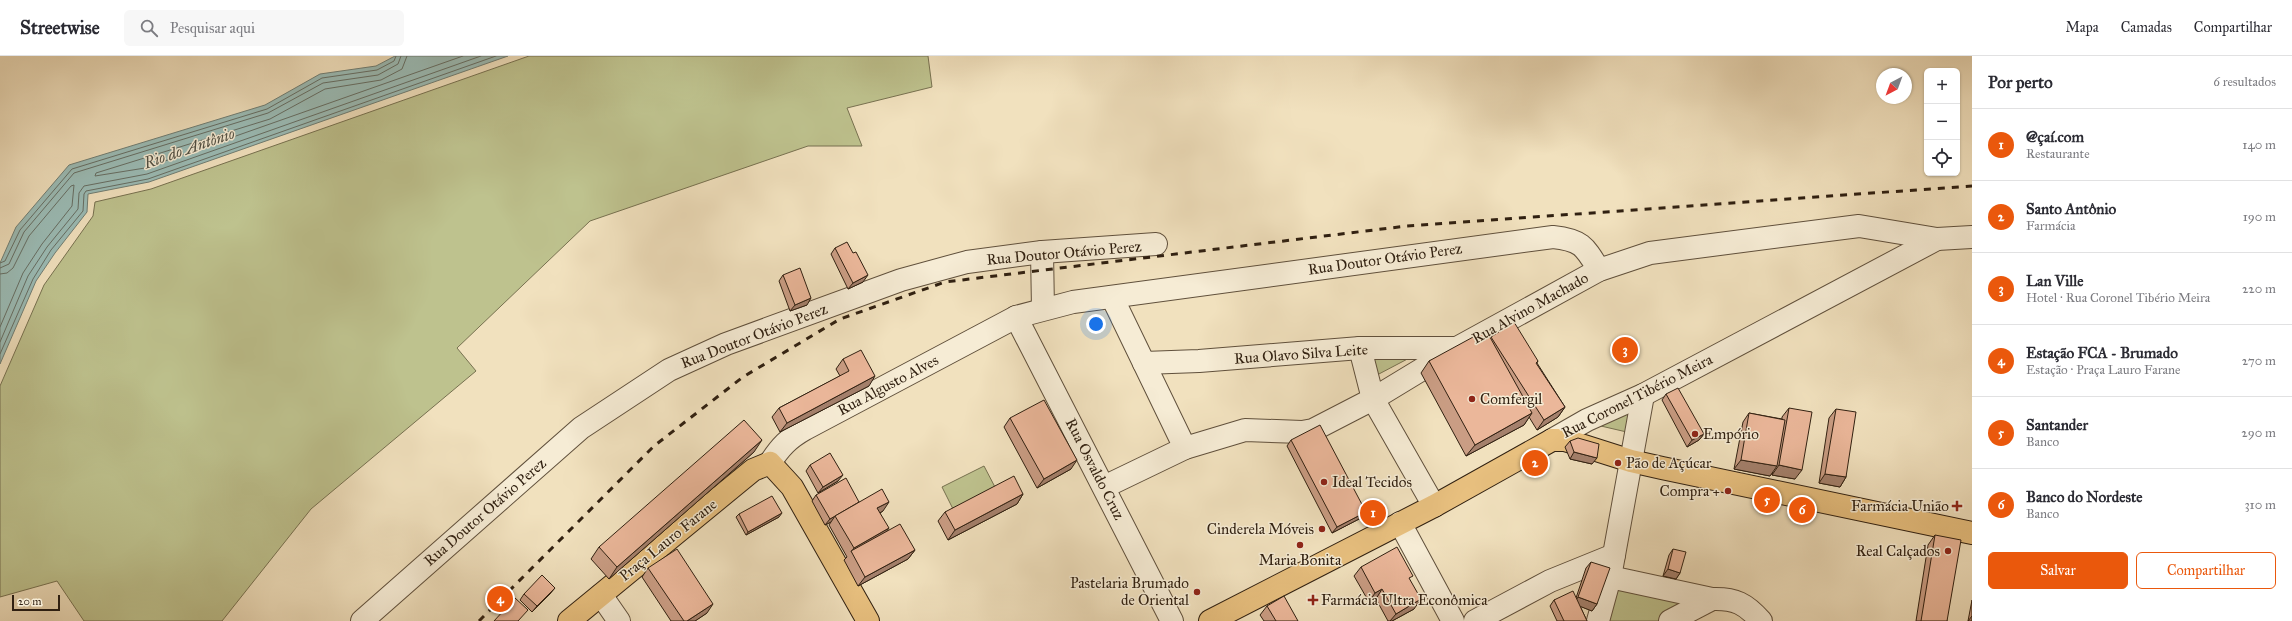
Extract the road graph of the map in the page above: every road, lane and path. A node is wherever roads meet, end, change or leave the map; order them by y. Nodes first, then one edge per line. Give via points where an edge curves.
1 (1972, 237) edge
2 (1937, 239) junction
3 (1156, 244) dead end
4 (1042, 252) junction
5 (1599, 270) junction
6 (1112, 296) junction
7 (1043, 309) junction
8 (1016, 317) junction
9 (1360, 348) junction
10 (1457, 348) junction
11 (1144, 363) junction
12 (1643, 395) junction
13 (1373, 398) junction
14 (1552, 440) junction
15 (1185, 448) junction
16 (1631, 461) junction
17 (770, 463) junction
18 (1104, 487) junction
19 (1434, 506) junction
20 (1400, 523) junction
21 (1972, 533) edge
22 (1614, 555) junction
23 (1610, 577) junction
24 (601, 595) junction
25 (1712, 599) junction
26 (362, 621) edge
27 (569, 621) edge
28 (619, 621) edge
29 (868, 621) edge
30 (1172, 621) edge
31 (1210, 621) edge
32 (1453, 621) edge
33 (1476, 621) edge
34 (1598, 621) edge
35 (1670, 621) edge
36 (1761, 621) edge

1 - 2 street
2 - 5 street, Rua Alvino Machado via 1859,226 1650,254
2 - 12 street, Rua Coronel Tibério Meira
3 - 4 street, Rua Doutor Otávio Perez
4 - 7 street
4 - 26 street, Rua Doutor Otávio Perez via 967,262 901,280 726,344 669,370 581,428
5 - 6 street, Rua Doutor Otávio Perez via 1585,248 1569,239 1553,237
5 - 10 street, Rua Alvino Machado
6 - 7 street, Rua Doutor Otávio Perez
6 - 11 street
7 - 8 street, Rua Doutor Otávio Perez
8 - 17 street, Rua Algusto Alves via 790,437 778,449
8 - 18 street, Rua Osvaldo Cruz
9 - 10 street, Rua Olavo Silva Leite
9 - 11 street, Rua Olavo Silva Leite via 1199,362
9 - 13 street
10 - 13 street, Rua Alvino Machado
11 - 15 street
12 - 14 street, Rua Coronel Tibério Meira via 1587,420
12 - 16 street
13 - 15 street, Rua Alvino Machado via 1313,430 1245,430
13 - 19 street
14 - 16 main road via 1565,440
14 - 19 main road, Rua Coronel Tibério Meira
15 - 18 street, Rua Alvino Machado
16 - 21 main road
16 - 22 street
17 - 24 main road, Praça Lauro Farane via 753,470
17 - 29 main road via 792,487
18 - 30 street, Rua Osvaldo Cruz
19 - 20 main road, Rua Coronel Tibério Meira
20 - 31 main road, Rua Coronel Tibério Meira
20 - 32 street
22 - 23 street
22 - 33 street via 1550,581
23 - 25 street
23 - 34 street
24 - 27 main road, Praça Lauro Farane
24 - 28 street
25 - 35 street
25 - 36 street via 1727,599 1750,607

